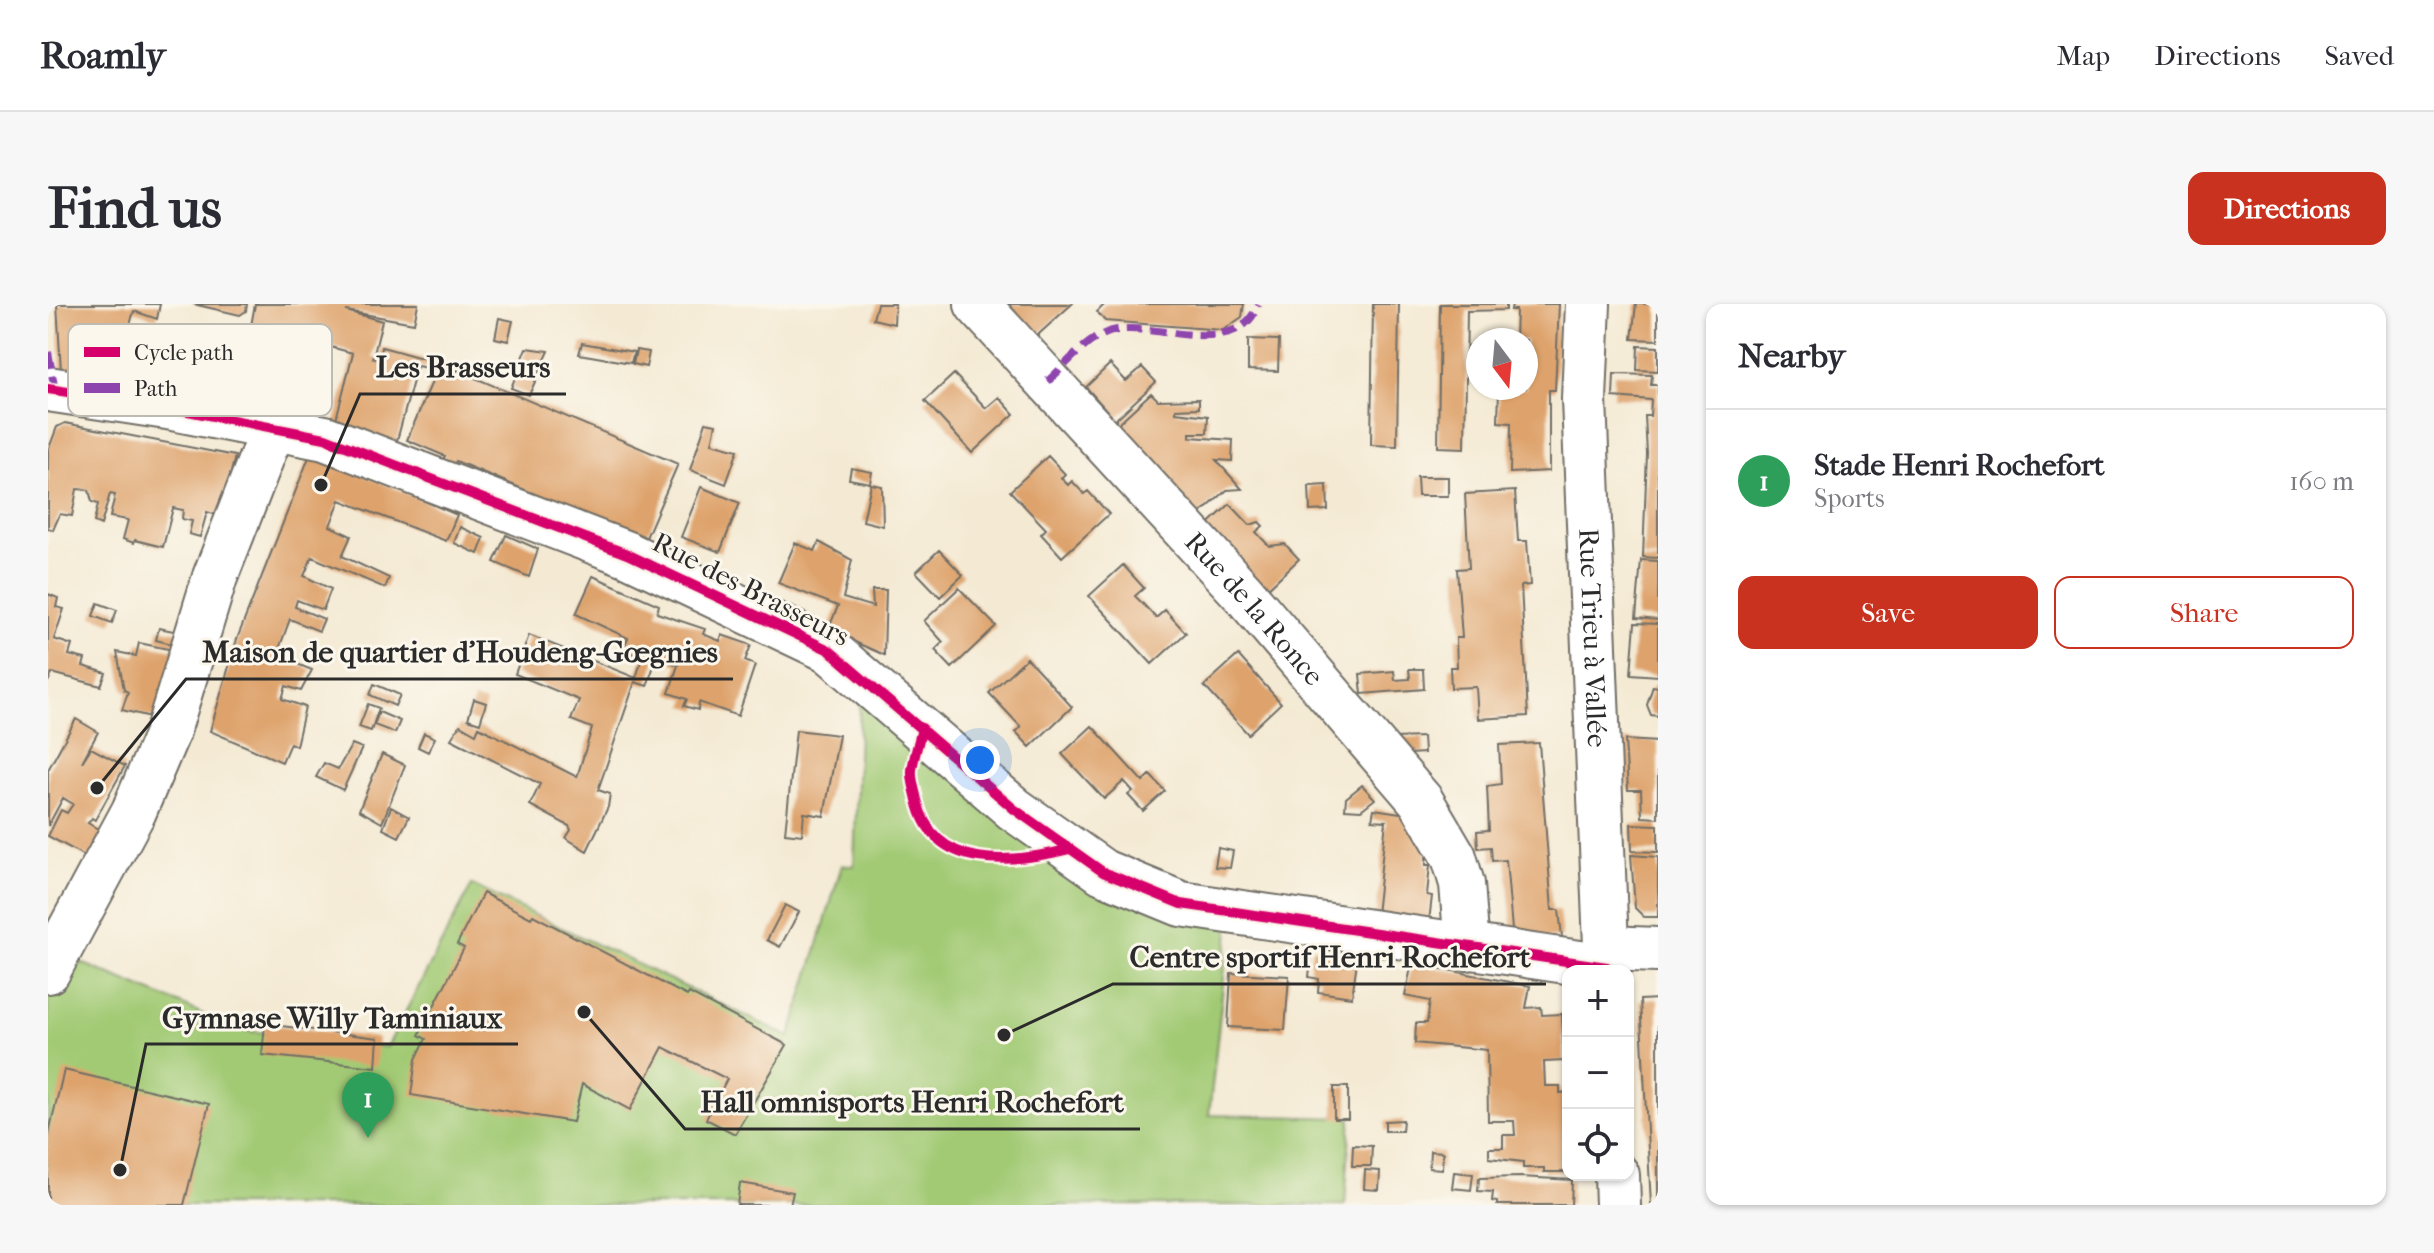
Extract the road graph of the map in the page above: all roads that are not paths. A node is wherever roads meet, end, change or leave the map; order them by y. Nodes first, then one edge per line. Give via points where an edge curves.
1 (977, 304) edge
2 (1588, 304) edge
3 (212, 416) edge
4 (273, 428) junction
5 (1467, 948) junction
6 (1658, 950) edge
7 (1607, 962) edge
8 (48, 971) edge
9 (1617, 1181) edge
10 (1618, 1205) edge

1 - 5 street, Rue de la Ronce via 1244,594 1421,801 1454,857 1462,884
2 - 7 street, Rue Trieu à Vallée via 1584,399
3 - 4 street, Rue des Brasseurs
4 - 5 street, Rue des Brasseurs via 325,438 627,554 829,650 1014,809 1103,872 1181,904
4 - 8 street via 215,577 168,731 134,811
5 - 7 street, Rue des Brasseurs
6 - 7 street, Rue des Brasseurs
9 - 10 street

